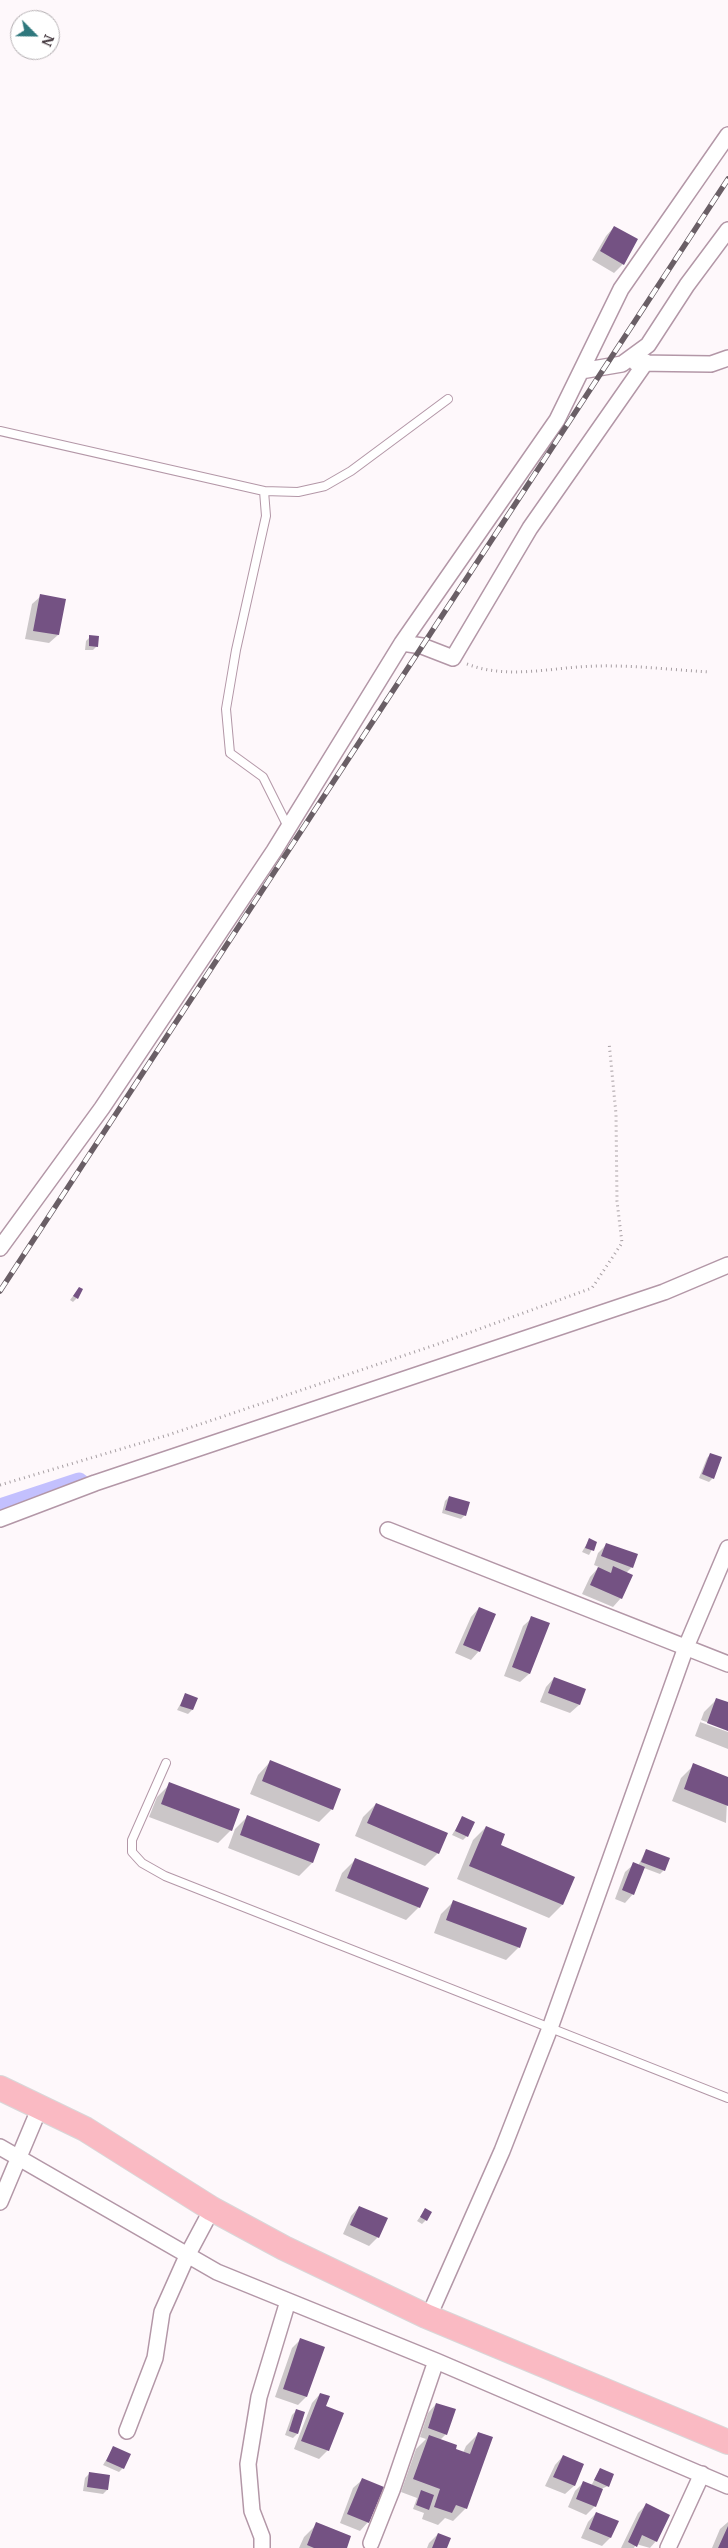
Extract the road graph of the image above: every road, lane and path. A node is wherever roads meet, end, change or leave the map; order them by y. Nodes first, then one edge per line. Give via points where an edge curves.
1 (728, 135) edge
2 (728, 230) edge
3 (728, 358) edge
4 (646, 362) junction
5 (622, 364) junction
6 (581, 371) junction
7 (448, 398) dead end
8 (0, 431) edge
9 (264, 491) junction
10 (402, 643) junction
11 (453, 658) junction
12 (710, 672) dead end
13 (289, 829) junction
14 (610, 1042) dead end
15 (0, 1248) edge
16 (728, 1265) edge
17 (0, 1485) edge
18 (0, 1518) edge
19 (388, 1530) dead end
20 (728, 1548) edge
21 (686, 1647) junction
22 (728, 1664) edge
23 (166, 1763) dead end
24 (550, 2028) junction
25 (0, 2088) edge
26 (728, 2098) edge
27 (40, 2107) junction
28 (0, 2147) edge
29 (19, 2157) junction
30 (0, 2202) edge
31 (212, 2209) junction
32 (187, 2256) junction
33 (288, 2301) junction
34 (429, 2316) junction
35 (436, 2361) junction
36 (127, 2431) dead end
37 (728, 2442) edge
38 (702, 2474) junction
39 (728, 2486) edge
40 (371, 2543) dead end
41 (262, 2548) edge
42 (668, 2548) edge

1 - 6 street via 621,290
2 - 5 street via 648,345
3 - 4 street via 711,364
4 - 5 street
4 - 11 street via 530,528
5 - 6 street
6 - 10 street via 557,420
7 - 9 lane via 351,472 325,486 298,492
8 - 9 lane
9 - 13 lane via 266,516 226,709 230,753 262,777
10 - 11 street via 422,646
10 - 13 street
11 - 12 path via 484,670 513,672 597,666
13 - 15 street via 102,1108
14 - 17 path via 622,1243 592,1288 168,1435
16 - 18 street via 664,1292 95,1483
19 - 21 street
20 - 21 street
21 - 22 street
21 - 24 street
23 - 24 lane via 132,1840 132,1852 142,1863 164,1876
24 - 26 lane
24 - 34 street via 502,2151
25 - 27 main road
27 - 29 street
27 - 31 main road via 85,2129
28 - 29 street
29 - 30 street
29 - 32 street
31 - 32 street
31 - 34 main road via 284,2248
32 - 33 street
32 - 36 street via 162,2312 155,2358
33 - 35 street
33 - 41 street via 259,2397 248,2464 252,2511 262,2538
34 - 37 main road
35 - 38 street
35 - 40 street
38 - 39 street
38 - 42 street

